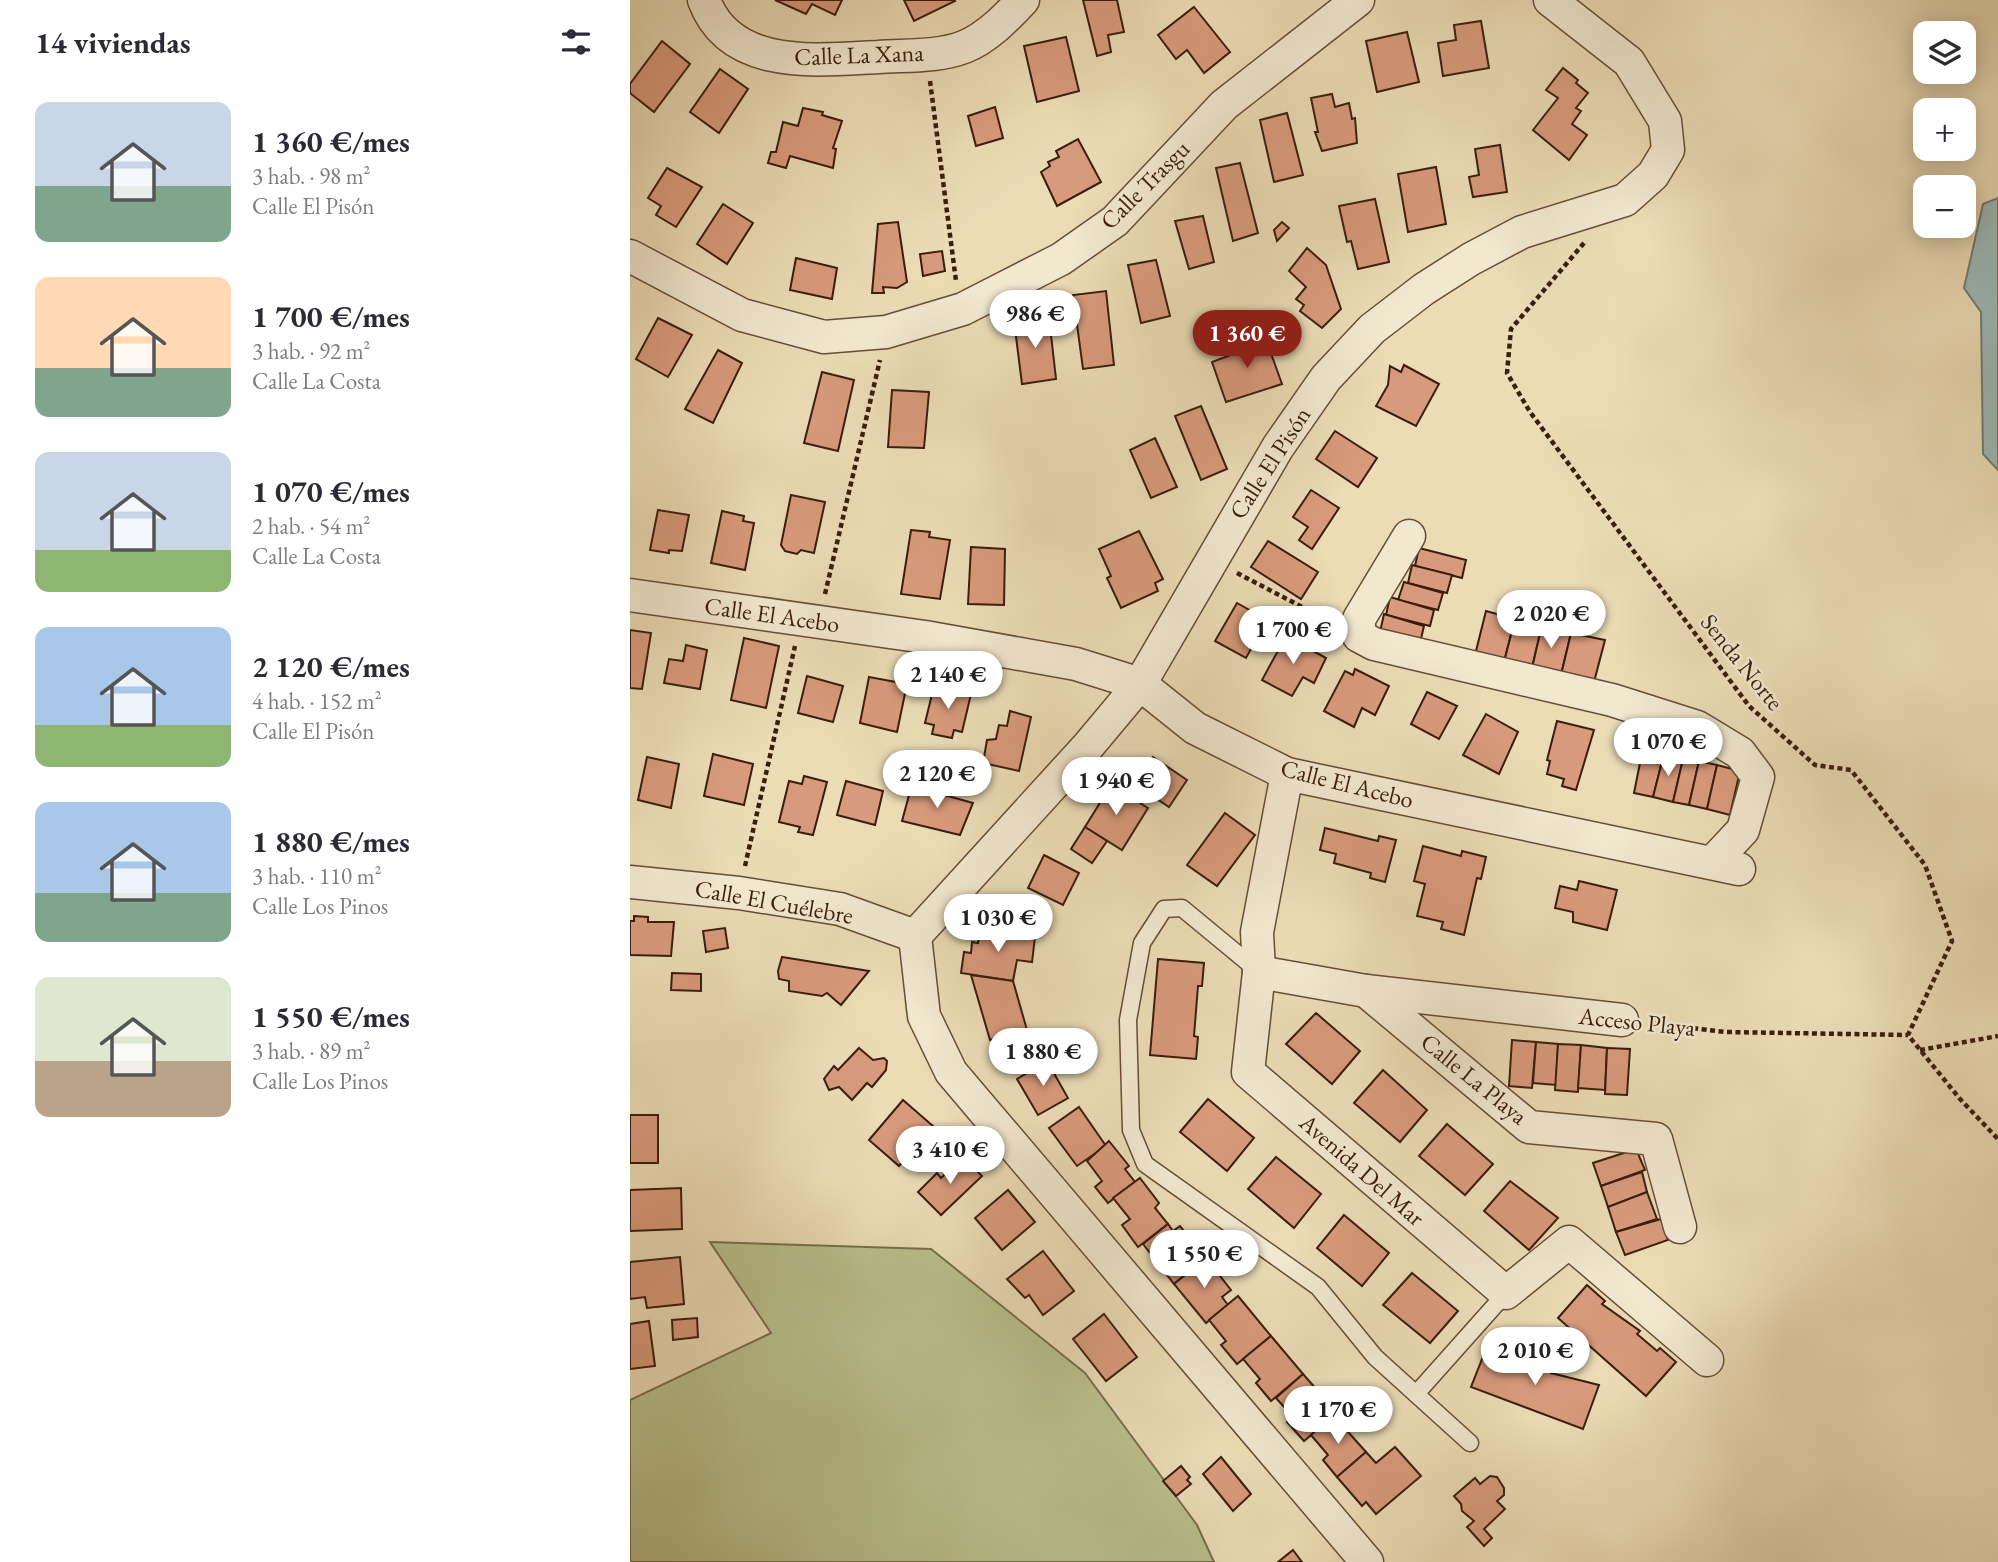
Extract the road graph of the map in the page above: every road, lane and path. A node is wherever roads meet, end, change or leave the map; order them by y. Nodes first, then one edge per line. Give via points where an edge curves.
1 (704, 0) edge
2 (1023, 0) edge
3 (1358, 0) edge
4 (1550, 0) edge
5 (926, 54) junction
6 (1592, 212) junction
7 (630, 256) edge
8 (963, 309) junction
9 (886, 332) junction
10 (1409, 536) dead end
11 (1211, 559) junction
12 (630, 595) edge
13 (810, 621) junction
14 (1359, 636) junction
15 (1140, 684) junction
16 (1287, 774) junction
17 (630, 882) edge
18 (739, 893) junction
19 (915, 936) junction
20 (1259, 972) junction
21 (1366, 991) junction
22 (1622, 1020) joint
23 (1908, 1035) junction
24 (1998, 1036) edge
25 (1920, 1050) junction
26 (1998, 1139) edge
27 (1679, 1227) dead end
28 (1506, 1293) junction
29 (1707, 1360) dead end
30 (1416, 1394) junction
31 (1471, 1443) dead end
32 (1367, 1562) edge

1 - 5 street, Calle La Xana via 710,18 729,37 768,56 814,60
2 - 5 street, Calle La Xana via 964,47
3 - 8 street, Calle Trasgu via 1224,105 1115,221 1061,259
4 - 6 street, Calle El Pisón via 1629,62 1665,121 1668,150 1653,175 1625,200
5 - 8 path
6 - 11 street, Calle El Pisón via 1522,232 1471,259 1373,329 1326,378 1278,447
6 - 23 path, Senda Norte via 1583,248 1511,329 1507,373 1530,412 1749,706 1815,765 1851,770 1925,865 1952,941
7 - 9 street, Calle Trasgu via 741,315 784,329 824,337
8 - 9 street, Calle Trasgu
9 - 13 path via 824,598
10 - 14 street via 1359,619
11 - 14 path
11 - 15 street, Calle El Pisón
12 - 13 street, Calle El Acebo
13 - 15 street, Calle El Acebo via 1076,664
13 - 18 path via 797,636
14 - 16 street, Calle El Acebo via 1374,644 1612,700 1697,727 1740,753 1758,777 1743,830 1726,866
15 - 16 street, Calle El Acebo via 1195,728
15 - 19 street, Calle El Pisón
16 - 20 street, Avenida Del Mar via 1257,932
17 - 18 street, Calle El Cuélebre
18 - 19 street, Calle El Cuélebre via 840,909
19 - 32 street via 924,1016 951,1072
20 - 21 street, Calle La Playa
20 - 28 street, Avenida Del Mar via 1248,1072
20 - 30 lane via 1182,908 1164,909 1142,943 1128,1020 1131,1130 1145,1164 1318,1287 1375,1357
21 - 22 street, Acceso Playa
21 - 27 street, Calle La Playa via 1529,1127 1656,1139
22 - 23 path, Acceso Playa via 1725,1032
23 - 25 path
24 - 25 path
25 - 26 path
28 - 29 street via 1569,1242
28 - 30 lane
30 - 31 lane

